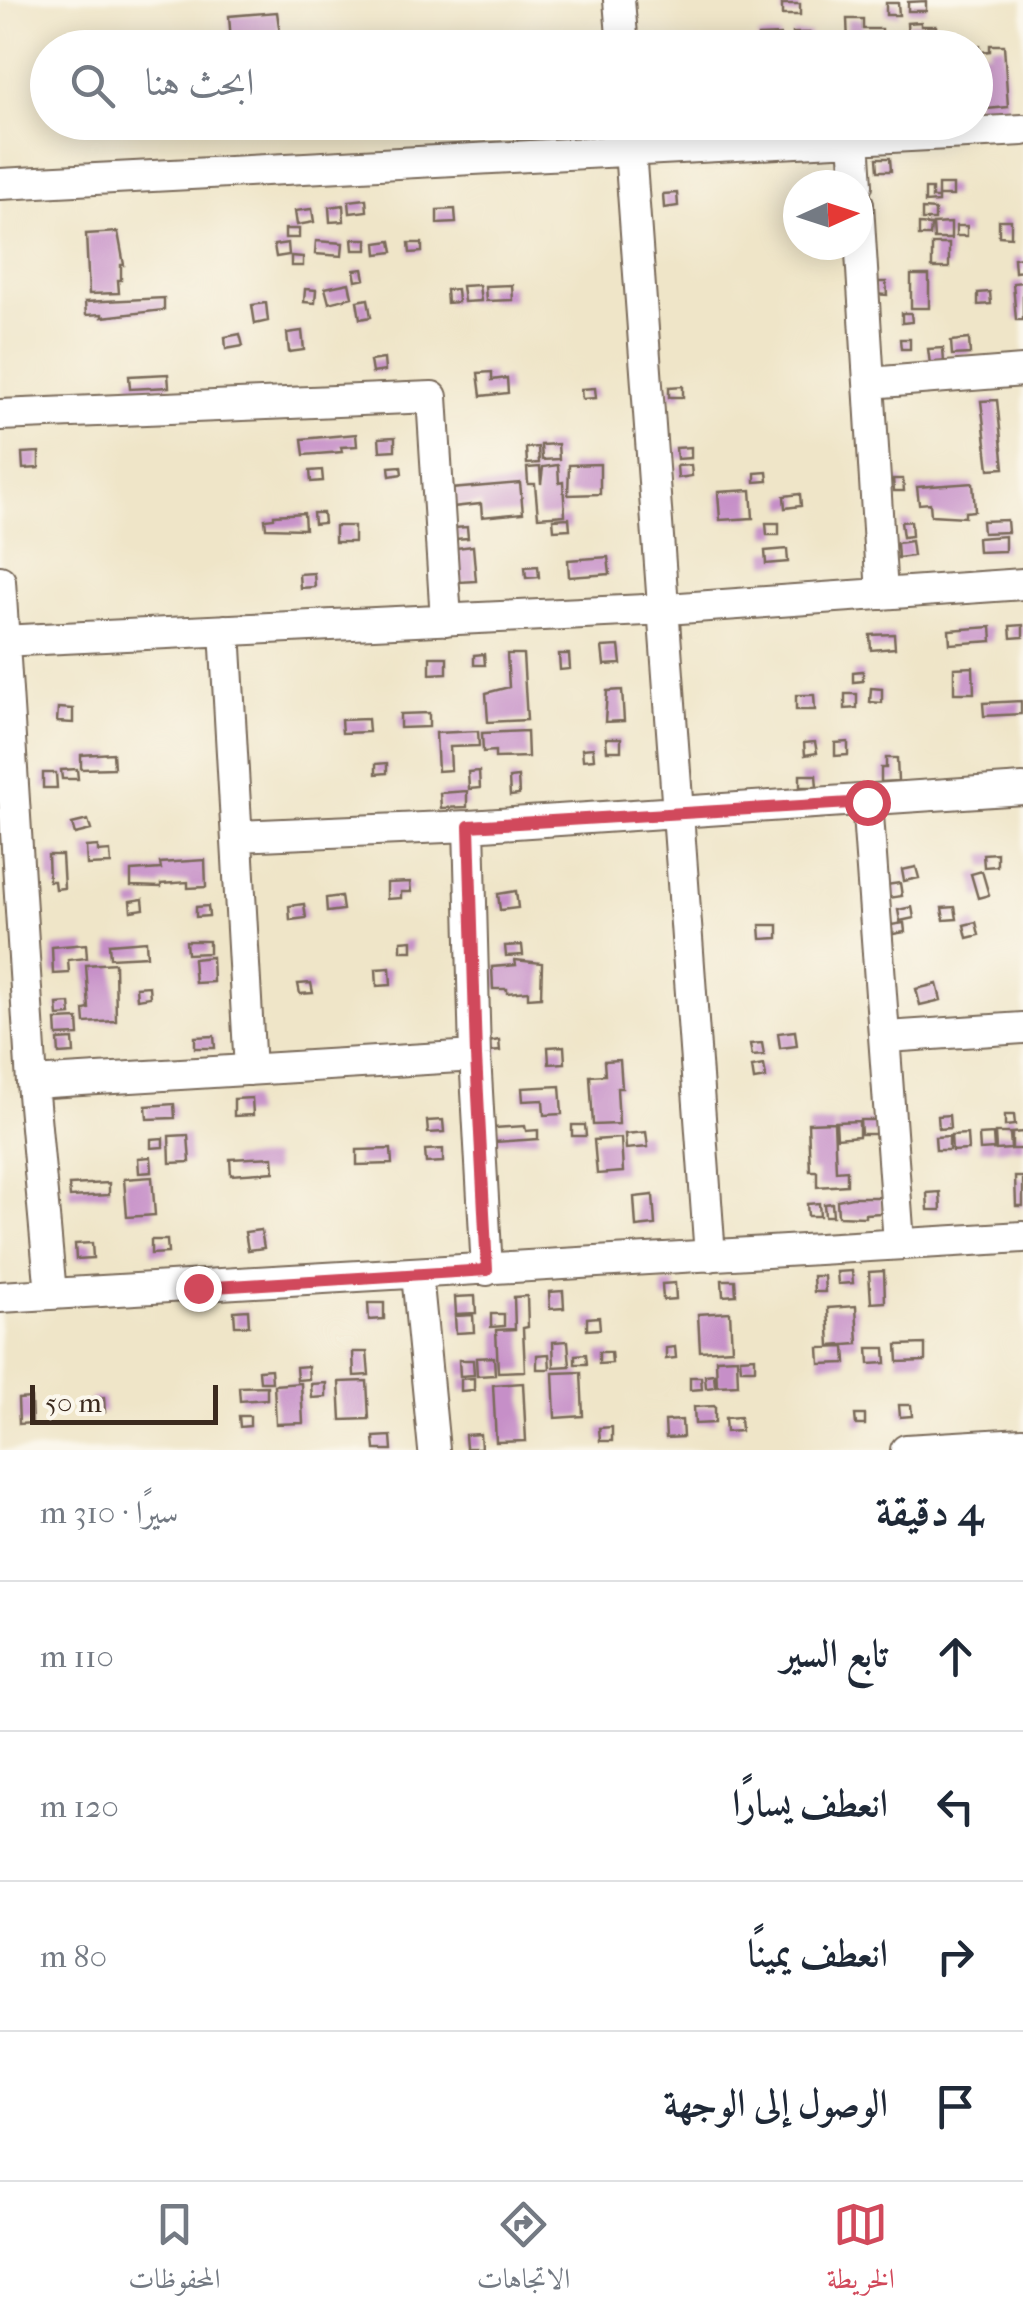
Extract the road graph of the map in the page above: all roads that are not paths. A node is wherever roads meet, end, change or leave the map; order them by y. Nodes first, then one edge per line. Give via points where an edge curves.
1 (619, 0) edge
2 (621, 30) edge
3 (1023, 130) edge
4 (993, 132) edge
5 (577, 140) edge
6 (629, 140) edge
7 (854, 140) edge
8 (856, 170) edge
9 (0, 184) edge
10 (861, 260) edge
11 (1023, 371) edge
12 (869, 383) junction
13 (0, 415) edge
14 (0, 581) edge
15 (1023, 584) edge
16 (882, 594) junction
17 (666, 609) junction
18 (446, 620) junction
19 (225, 630) junction
20 (2, 640) edge
21 (1023, 790) edge
22 (867, 802) junction
23 (676, 813) junction
24 (469, 826) junction
25 (237, 836) junction
26 (8, 863) edge
27 (1023, 1028) edge
28 (887, 1036) junction
29 (476, 1056) junction
30 (250, 1070) junction
31 (32, 1083) junction
32 (1023, 1236) edge
33 (899, 1244) junction
34 (710, 1256) junction
35 (487, 1270) junction
36 (417, 1274) junction
37 (52, 1294) junction
38 (0, 1297) edge
39 (1023, 1444) edge
40 (434, 1450) edge
41 (906, 1450) edge

1 - 2 street
3 - 4 street
5 - 9 street
6 - 17 street
7 - 8 street
10 - 12 street
11 - 12 street
12 - 16 street
13 - 18 street via 432,397
14 - 20 street
15 - 16 street
16 - 17 street
17 - 18 street
17 - 23 street
18 - 19 street
19 - 20 street
19 - 25 street
20 - 26 street
21 - 22 street
22 - 23 street
22 - 28 street
23 - 24 street
23 - 34 street
24 - 25 street
24 - 29 street
25 - 30 street
26 - 31 street
27 - 28 street
28 - 33 street
29 - 30 street
29 - 35 street
30 - 31 street
31 - 37 street
32 - 33 street
33 - 34 street
34 - 35 street
35 - 36 street
36 - 37 street
36 - 40 street
37 - 38 street
39 - 41 street

